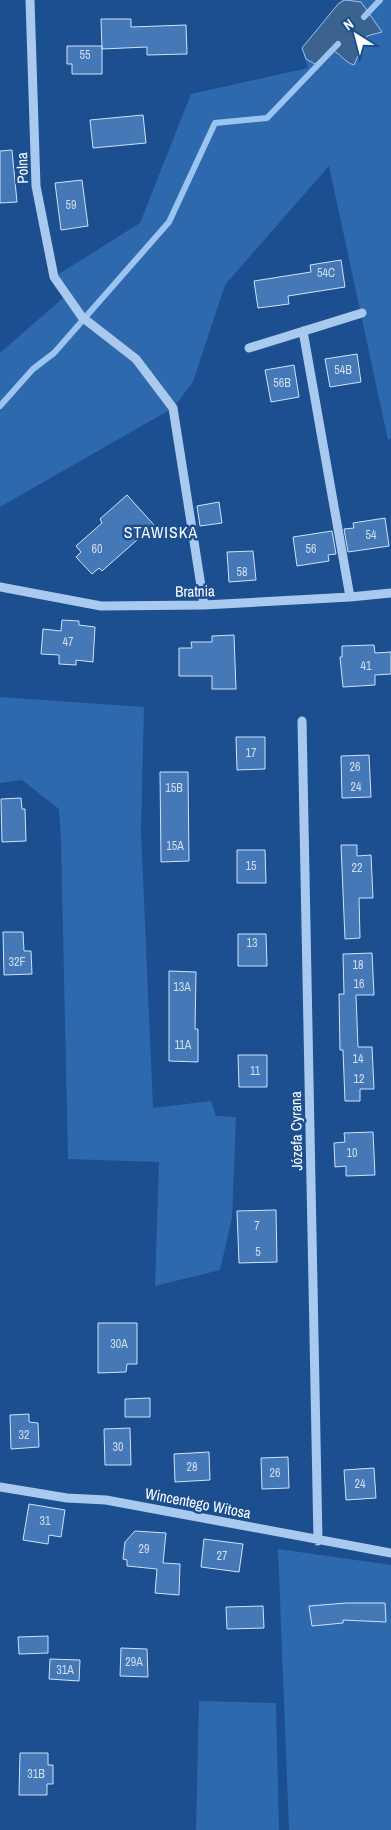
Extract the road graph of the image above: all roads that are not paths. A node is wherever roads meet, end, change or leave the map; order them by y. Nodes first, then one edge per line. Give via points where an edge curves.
1 (30, 0) edge
2 (362, 313) dead end
3 (303, 331) junction
4 (249, 348) dead end
5 (0, 588) edge
6 (391, 593) edge
7 (350, 597) junction
8 (204, 605) junction
9 (302, 721) dead end
10 (0, 1487) edge
11 (318, 1541) junction
12 (391, 1553) edge

1 - 8 street, Polna via 36,186 54,276 86,320 136,359 173,408
2 - 3 street
3 - 4 street
3 - 7 street
5 - 8 street, Bratnia via 101,606
6 - 7 street, Bratnia
7 - 8 street, Bratnia
9 - 11 street, Józefa Cyrana
10 - 11 street, Wincentego Witosa via 67,1498 106,1500
11 - 12 street, Wincentego Witosa

